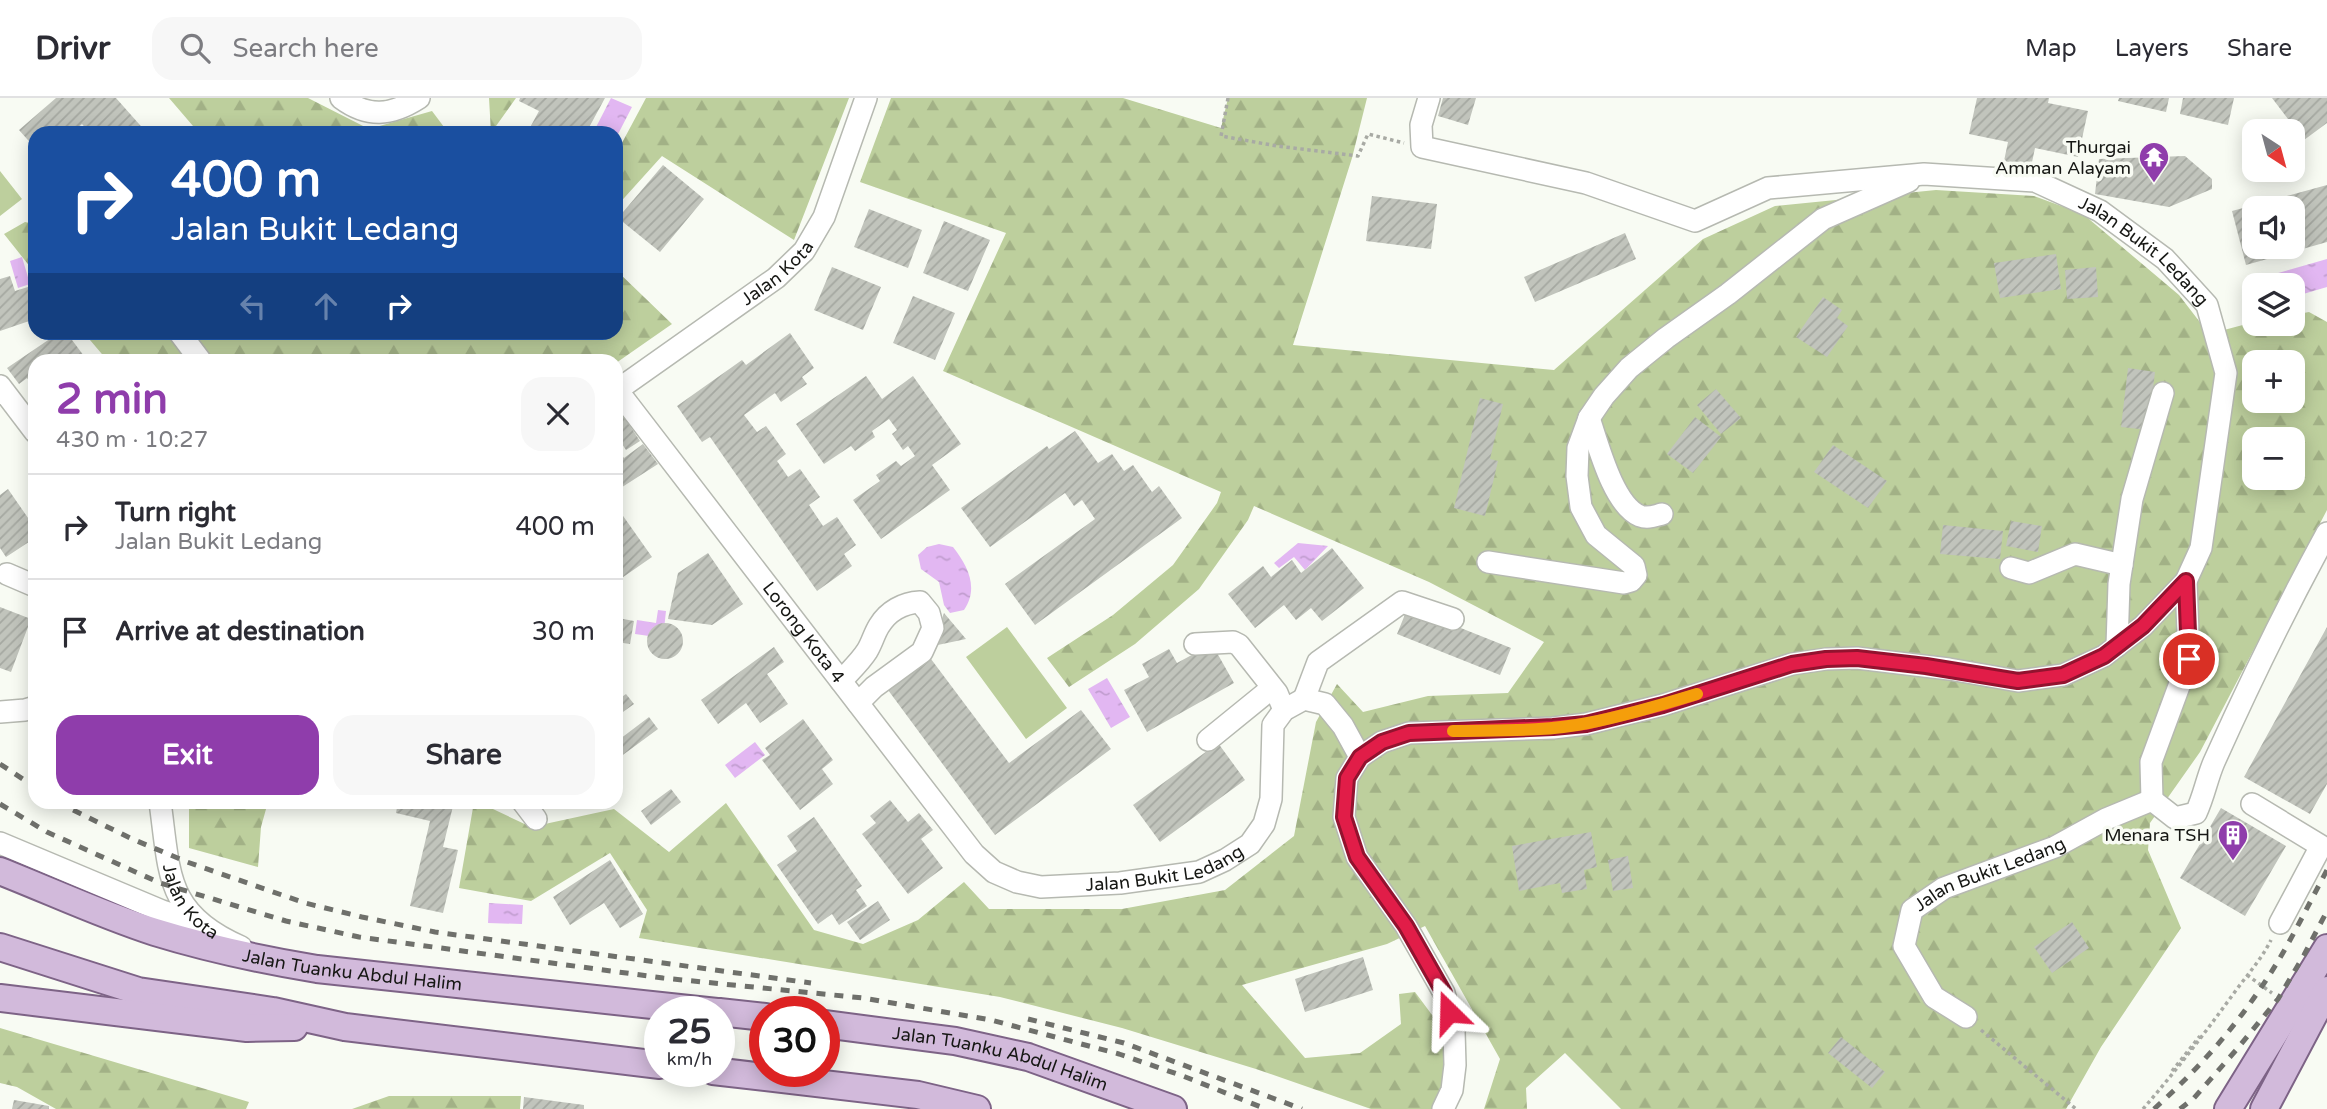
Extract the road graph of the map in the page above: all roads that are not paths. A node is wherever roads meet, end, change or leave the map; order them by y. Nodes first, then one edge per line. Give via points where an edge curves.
1 (341, 98) edge
2 (419, 98) edge
3 (866, 98) edge
4 (1429, 98) edge
5 (1924, 174) junction
6 (0, 386) edge
7 (623, 387) edge
8 (2163, 393) dead end
9 (623, 399) edge
10 (1589, 418) junction
11 (28, 423) edge
12 (1662, 514) dead end
13 (2327, 533) edge
14 (1488, 562) dead end
15 (2320, 562) edge
16 (2122, 565) junction
17 (2011, 568) dead end
18 (7, 574) dead end
19 (2186, 581) junction
20 (28, 583) edge
21 (1453, 619) dead end
22 (872, 644) junction
23 (1195, 644) dead end
24 (2117, 646) junction
25 (896, 671) junction
26 (841, 681) junction
27 (1272, 688) junction
28 (1304, 699) junction
29 (858, 703) junction
30 (28, 709) edge
31 (1284, 710) junction
32 (0, 712) edge
33 (1208, 740) dead end
34 (1360, 757) junction
35 (2152, 800) junction
36 (2252, 804) dead end
37 (161, 809) edge
38 (528, 809) edge
39 (536, 819) dead end
40 (0, 843) edge
41 (2325, 845) edge
42 (0, 871) edge
43 (994, 872) joint
44 (197, 922) junction
45 (2280, 923) road end
46 (0, 947) edge
47 (2327, 947) edge
48 (275, 962) junction
49 (0, 966) edge
50 (2327, 990) edge
51 (138, 991) junction
52 (0, 998) edge
53 (644, 1004) edge
54 (1966, 1017) road end
55 (840, 1026) edge
56 (345, 1027) junction
57 (2327, 1027) edge
58 (644, 1063) edge
59 (735, 1074) edge
60 (977, 1109) edge
61 (1173, 1109) edge
62 (1443, 1109) edge
63 (2228, 1109) edge
64 (2264, 1109) edge
65 (2284, 1109) edge

1 - 2 street via 357,110 381,113
3 - 7 street, Jalan Kota via 824,216 804,251 776,278
4 - 5 street, Jalan Bukit Ledang via 1421,125 1422,147 1586,183 1695,221 1768,188
5 - 10 street via 1823,219 1629,368
5 - 19 street, Jalan Bukit Ledang via 2035,181 2100,211 2165,259 2207,305 2226,373 2201,548
6 - 11 street
8 - 16 street via 2132,499
9 - 26 street, Lorong Kota 4
10 - 12 street via 1622,499 1640,516
10 - 14 street via 1578,449 1581,507 1596,535 1629,560 1636,575 1624,583
13 - 15 street
15 - 35 street via 2284,612 2212,766 2203,816 2175,818
16 - 17 street via 2075,554 2029,573
16 - 24 street
18 - 20 street
19 - 24 street, Jalan Bukit Ledang
19 - 35 street, Jalan Bukit Ledang via 2189,659 2151,762
21 - 28 street via 1402,602 1318,662
22 - 25 street
22 - 25 street via 878,626 890,613 905,603 920,602 933,628 922,652
22 - 26 street
23 - 27 street via 1236,643
24 - 34 street, Jalan Bukit Ledang via 2063,675 2018,681 1857,658 1826,659 1792,664 1586,724 1409,733 1382,742
25 - 29 street
26 - 29 street, Lorong Kota 4
27 - 31 street
27 - 33 street
28 - 31 street
28 - 34 street via 1325,704
29 - 43 street, Lorong Kota 4 via 974,854
30 - 32 street
31 - 43 street, Jalan Bukit Ledang via 1273,725 1271,799 1265,824 1250,844 1225,860 1199,872 1120,883 1041,887
34 - 62 street via 1347,778 1344,817 1357,857 1406,926 1444,993 1454,1031 1455,1065 1452,1090
35 - 54 street, Jalan Bukit Ledang via 2055,848 1944,888 1912,910 1904,946 1934,997
36 - 41 street
37 - 44 street, Jalan Kota via 174,890
38 - 39 street
40 - 44 street
41 - 45 street
42 - 48 main road, Jalan Tuanku Abdul Halim via 155,932
44 - 48 street, Jalan Kota
46 - 51 main road
47 - 63 main road
48 - 53 main road, Jalan Tuanku Abdul Halim
49 - 51 main road via 61,984
50 - 64 main road
51 - 56 main road
52 - 56 main road via 247,1028
55 - 61 main road, Jalan Tuanku Abdul Halim via 955,1041 1028,1057
56 - 58 main road
57 - 65 main road
59 - 60 main road via 918,1096

